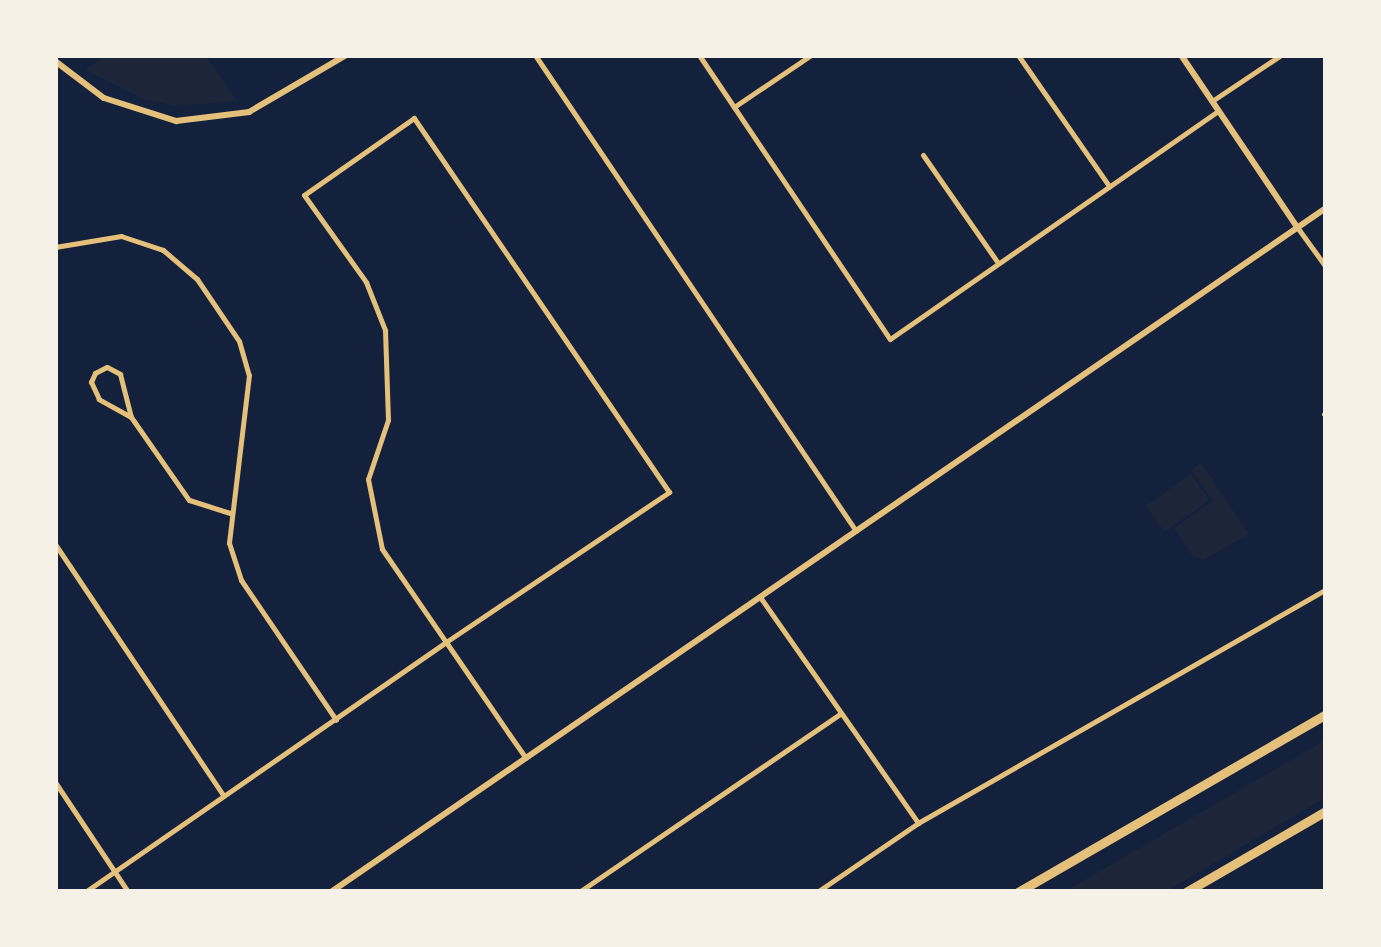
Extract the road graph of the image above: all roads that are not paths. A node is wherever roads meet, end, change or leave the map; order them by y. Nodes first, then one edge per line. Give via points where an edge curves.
1 (346, 55) edge
2 (536, 55) edge
3 (699, 55) edge
4 (812, 55) edge
5 (1018, 55) edge
6 (1181, 55) edge
7 (1281, 55) edge
8 (55, 62) edge
9 (1212, 101) junction
10 (734, 108) junction
11 (1218, 111) junction
12 (923, 154) dead end
13 (1109, 186) junction
14 (1326, 208) edge
15 (1297, 227) junction
16 (55, 247) edge
17 (998, 263) junction
18 (1326, 268) edge
19 (131, 417) junction
20 (230, 513) junction
21 (856, 531) junction
22 (55, 544) edge
23 (1326, 589) edge
24 (760, 597) junction
25 (446, 642) junction
26 (841, 713) junction
27 (1326, 714) edge
28 (336, 720) junction
29 (526, 758) junction
30 (55, 782) edge
31 (224, 796) junction
32 (1326, 811) edge
33 (918, 823) junction
34 (115, 871) junction
35 (85, 892) edge
36 (128, 892) edge
37 (331, 892) edge
38 (579, 892) edge
39 (817, 892) edge
40 (1018, 892) edge
41 (1186, 892) edge

1 - 8 main road via 249,112 176,121 140,114 88,89
2 - 21 street
3 - 10 street
4 - 10 street
5 - 13 street
6 - 9 main road
7 - 9 street
9 - 11 main road
10 - 17 street via 890,338
11 - 13 street
11 - 15 main road
12 - 17 street
13 - 17 street
14 - 15 main road
15 - 18 street
15 - 21 main road
16 - 20 street via 121,236 163,250 196,280 240,341 249,375
19 - 19 street via 120,374 101,368 91,382 94,392
19 - 20 street via 189,500
20 - 28 street via 229,543 242,580
21 - 24 main road
22 - 31 street
23 - 33 street
24 - 26 street
24 - 29 main road
25 - 25 street via 382,549 371,516 368,479 388,420 385,330 366,282 304,195 414,118 669,492
25 - 28 street
25 - 29 street
26 - 33 street
26 - 38 street
27 - 40 highway
28 - 31 street
29 - 37 main road
30 - 34 street
31 - 34 street
32 - 41 highway
33 - 39 street
34 - 35 street
34 - 36 street

